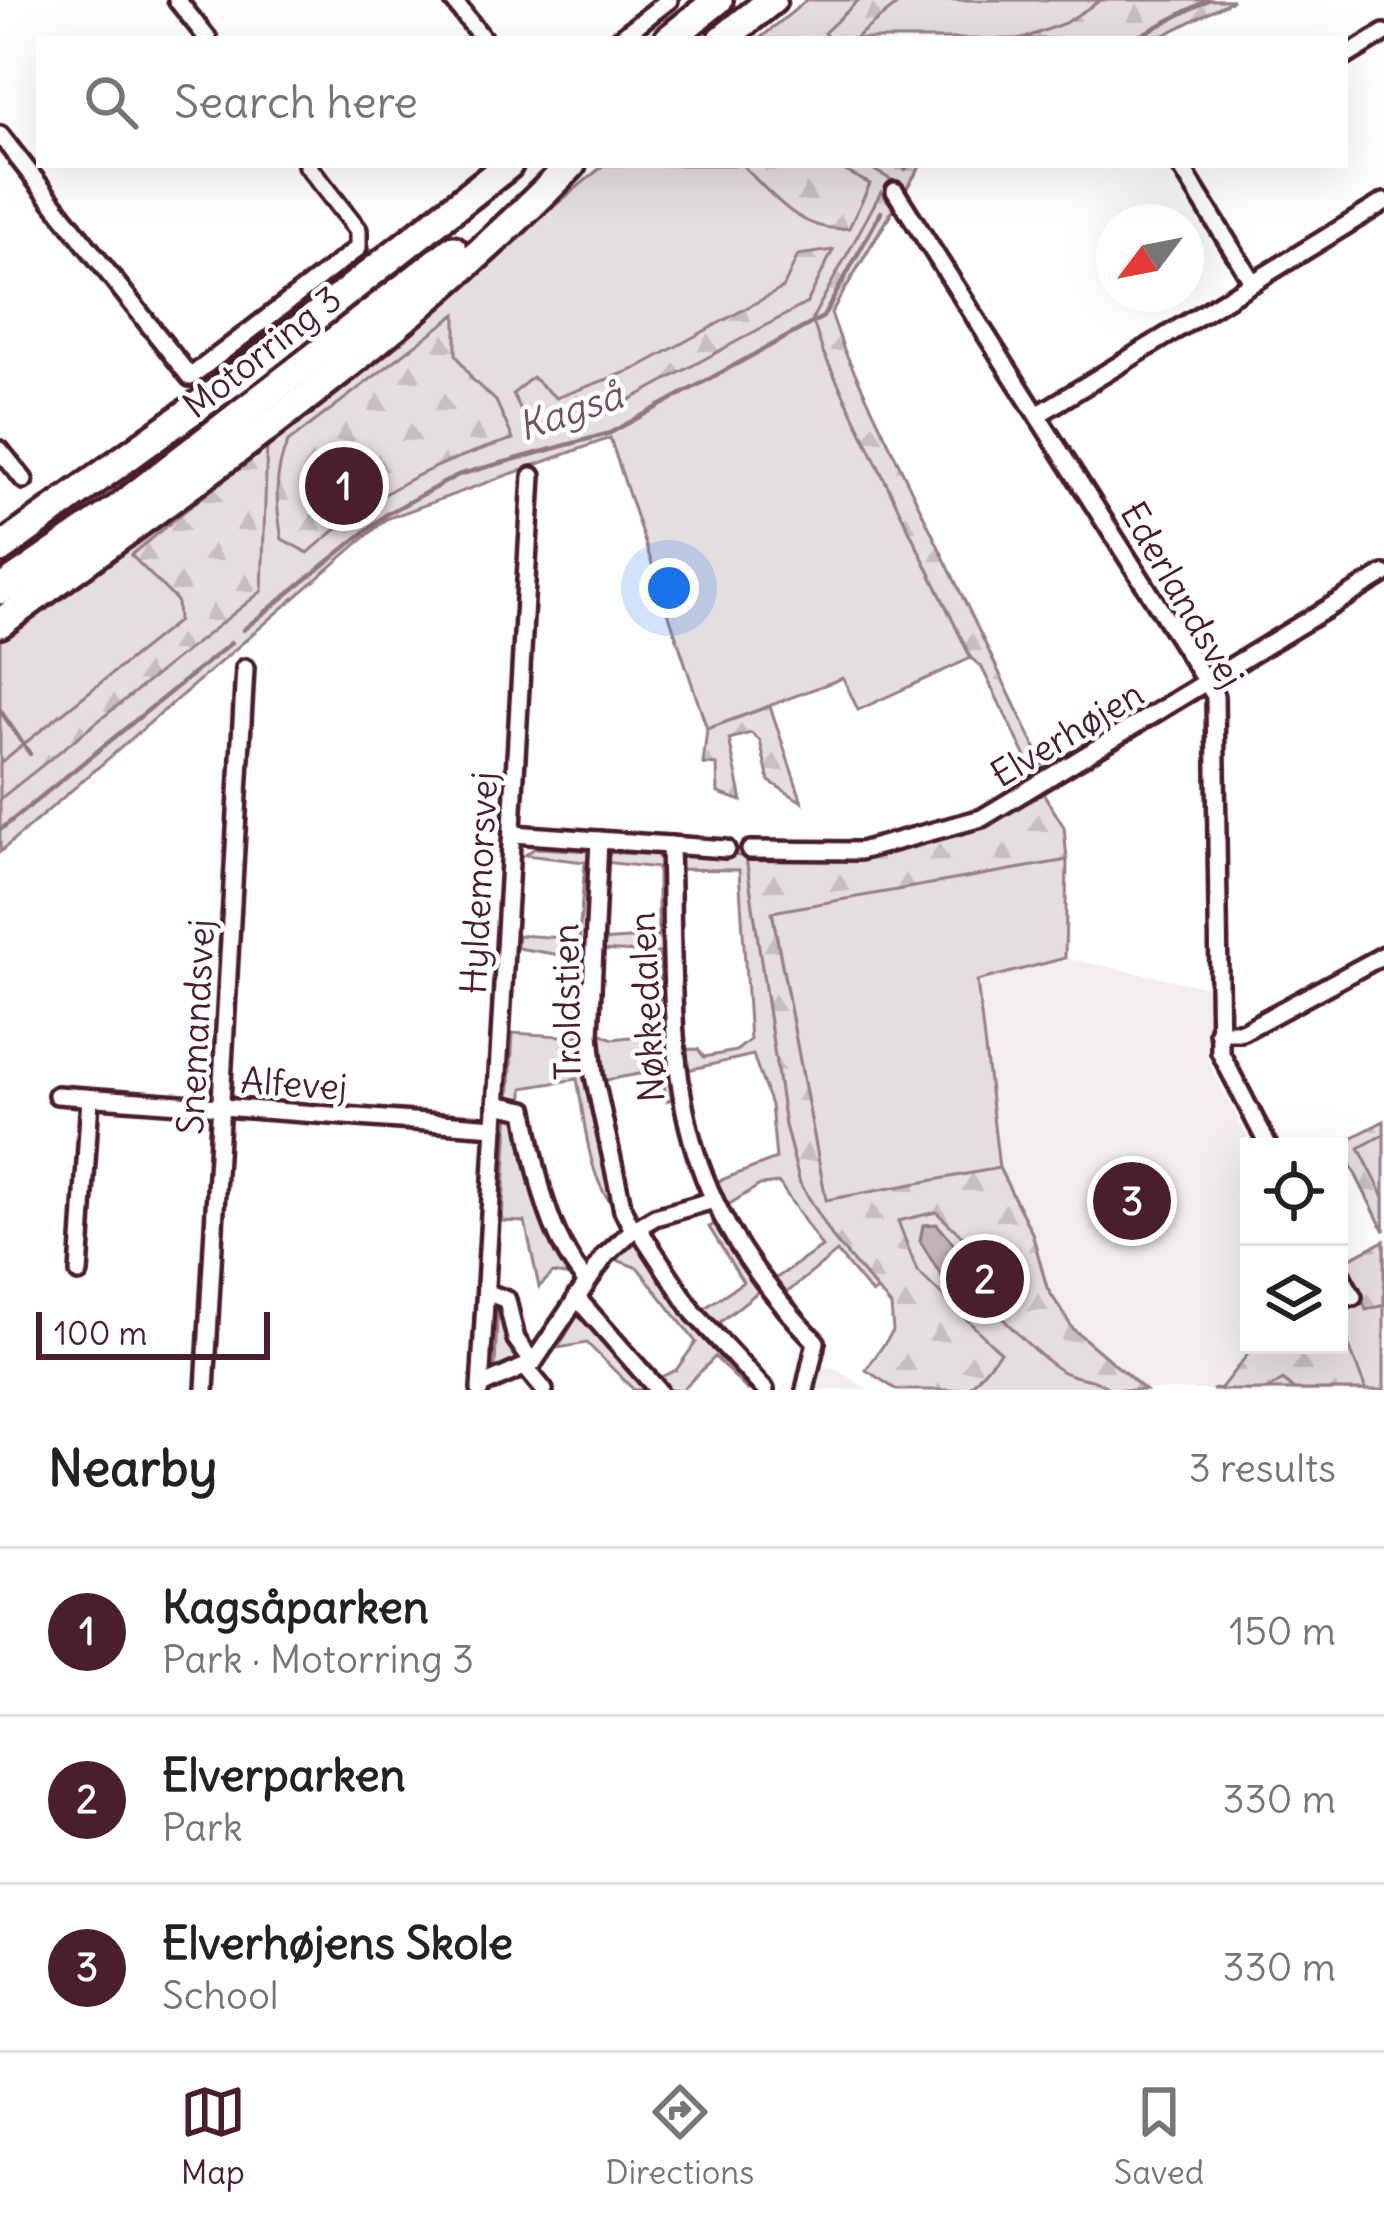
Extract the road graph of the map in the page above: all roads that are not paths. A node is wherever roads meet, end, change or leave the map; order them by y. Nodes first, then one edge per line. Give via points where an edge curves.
1 (177, 0) edge
2 (453, 0) edge
3 (670, 0) edge
4 (718, 0) edge
5 (772, 0) edge
6 (1384, 33) edge
7 (206, 36) edge
8 (481, 36) edge
9 (624, 36) edge
10 (672, 36) edge
11 (727, 36) edge
12 (1348, 55) edge
13 (0, 135) edge
14 (309, 168) edge
15 (504, 168) edge
16 (563, 168) edge
17 (564, 168) edge
18 (1182, 168) edge
19 (895, 191) dead end
20 (1384, 202) edge
21 (1253, 283) junction
22 (1039, 414) junction
23 (0, 450) edge
24 (532, 476) dead end
25 (24, 480) dead end
26 (0, 549) edge
27 (1384, 574) edge
28 (0, 590) edge
29 (0, 623) edge
30 (245, 668) dead end
31 (1208, 683) junction
32 (512, 834) junction
33 (598, 840) junction
34 (670, 845) junction
35 (726, 849) dead end
36 (750, 850) dead end
37 (1384, 955) edge
38 (1218, 1032) junction
39 (57, 1095) dead end
40 (90, 1098) junction
41 (496, 1105) junction
42 (221, 1109) junction
43 (495, 1127) junction
44 (1264, 1138) edge
45 (714, 1200) junction
46 (635, 1229) junction
47 (80, 1273) dead end
48 (586, 1282) junction
49 (1348, 1288) edge
50 (486, 1292) junction
51 (576, 1297) junction
52 (1353, 1297) dead end
53 (529, 1366) junction
54 (480, 1388) edge
55 (205, 1390) edge
56 (544, 1390) edge
57 (658, 1390) edge
58 (766, 1390) edge
59 (805, 1390) edge

1 - 7 street
2 - 8 street
3 - 9 street
4 - 10 highway
5 - 11 highway
6 - 12 street
13 - 14 street via 190,377 358,248 358,230
15 - 26 highway, Motorring 3 via 245,372
16 - 28 highway, Motorring 3
17 - 29 highway via 519,218 298,401
18 - 21 street
19 - 22 street, Ederlandsvej
20 - 21 street
21 - 22 street
22 - 31 street, Ederlandsvej
23 - 25 street
24 - 32 street, Hyldemorsvej
27 - 31 street, Elverhøjen
30 - 42 street, Snemandsvej
31 - 36 street, Elverhøjen via 1012,804 943,833 860,851
31 - 38 street, Ederlandsvej via 1220,754
32 - 33 street
32 - 41 street, Hyldemorsvej
33 - 34 street
33 - 46 street, Troldstien via 593,1076 623,1210
34 - 35 street
34 - 45 street, Nøkkedalen via 673,1054 680,1106
37 - 38 street via 1241,1032
38 - 44 street, Ederlandsvej via 1226,1067
39 - 40 street, Alfevej
40 - 42 street, Alfevej
40 - 47 street
41 - 43 street, Hyldemorsvej
41 - 48 street via 525,1110 566,1258
42 - 43 street, Alfevej
42 - 55 street, Snemandsvej
43 - 50 street, Hyldemorsvej
45 - 46 street
45 - 59 street, Nøkkedalen via 760,1278 816,1342
46 - 48 street
46 - 58 street, Troldstien via 694,1313
48 - 51 street
49 - 52 street
50 - 53 street via 507,1300
50 - 54 street, Hyldemorsvej
51 - 53 street
51 - 57 street
53 - 54 street
53 - 56 street

